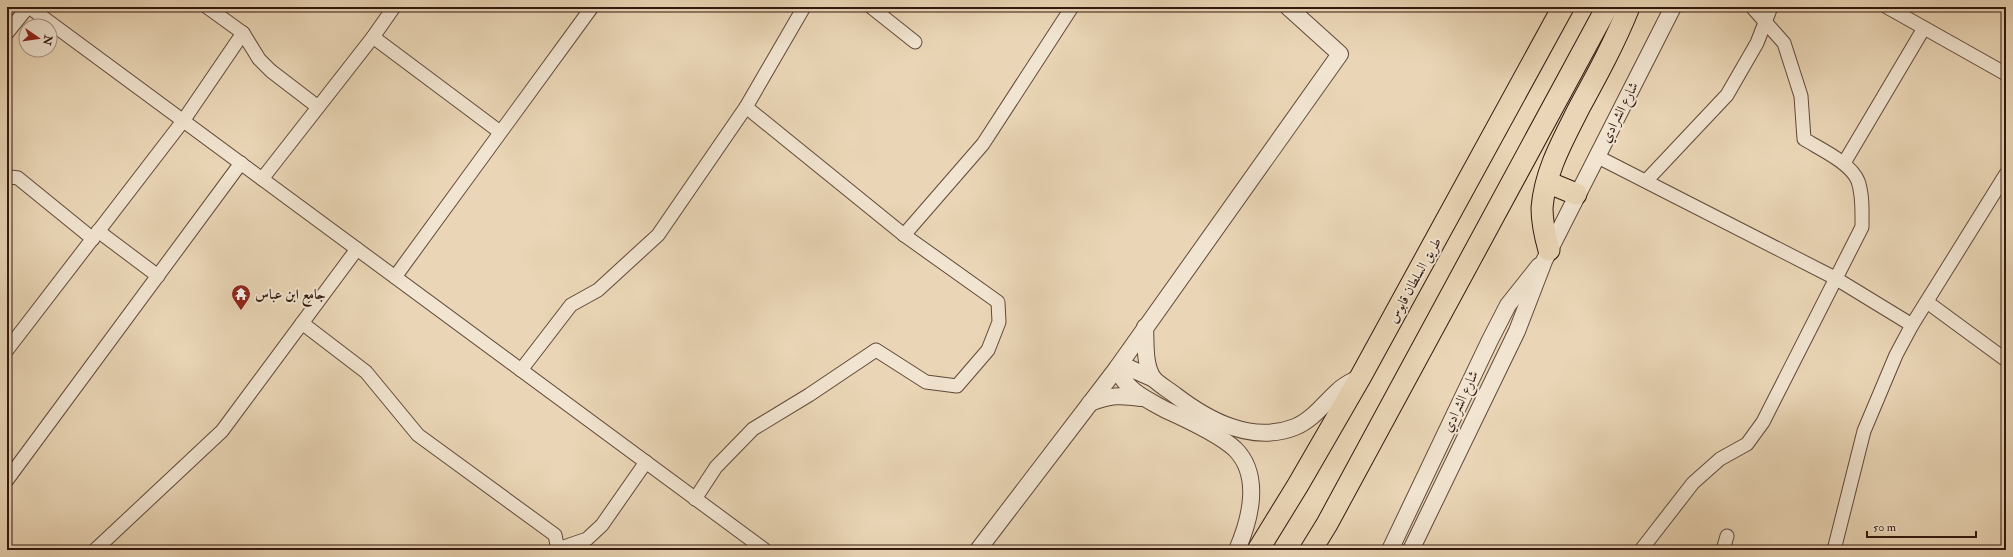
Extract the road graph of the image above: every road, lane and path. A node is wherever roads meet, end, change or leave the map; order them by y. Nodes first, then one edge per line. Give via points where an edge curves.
1 (29, 7) edge
2 (207, 7) edge
3 (394, 7) edge
4 (592, 7) edge
5 (804, 7) edge
6 (871, 7) edge
7 (1072, 7) edge
8 (1288, 7) edge
9 (1563, 7) edge
10 (1607, 7) edge
11 (1630, 7) edge
12 (1673, 7) edge
13 (1752, 7) edge
14 (1771, 7) edge
15 (1887, 7) edge
16 (1764, 22) junction
17 (1924, 28) junction
18 (243, 32) junction
19 (7, 33) edge
20 (373, 37) junction
21 (916, 42) dead end
22 (2006, 74) edge
23 (318, 107) junction
24 (746, 107) junction
25 (183, 121) junction
26 (500, 132) junction
27 (1596, 156) junction
28 (241, 163) junction
29 (1844, 163) junction
30 (2006, 174) edge
31 (262, 178) junction
32 (7, 179) edge
33 (1646, 181) junction
34 (1547, 182) junction
35 (1576, 194) junction
36 (96, 235) junction
37 (904, 235) junction
38 (357, 249) junction
39 (1546, 255) junction
40 (158, 276) junction
41 (395, 277) junction
42 (1835, 278) junction
43 (1927, 302) junction
44 (302, 323) junction
45 (1912, 325) junction
46 (1145, 328) junction
47 (7, 350) edge
48 (2006, 360) edge
49 (1117, 368) junction
50 (522, 370) junction
51 (1361, 376) junction
52 (1154, 378) junction
53 (1141, 398) junction
54 (1090, 403) junction
55 (646, 462) junction
56 (7, 480) edge
57 (695, 499) junction
58 (1421, 528) junction
59 (1727, 536) dead end
60 (96, 550) edge
61 (558, 550) edge
62 (765, 550) edge
63 (978, 550) edge
64 (1237, 550) edge
65 (1258, 550) edge
66 (1311, 550) edge
67 (1390, 550) edge
68 (1411, 550) edge
69 (1415, 550) edge
70 (1641, 550) edge
71 (1723, 550) edge
72 (1834, 550) edge

1 - 19 street
1 - 25 street
2 - 18 street
3 - 20 street
4 - 26 street
5 - 24 street
6 - 21 street
7 - 37 street via 983,144
8 - 46 street via 1340,54
9 - 51 highway, طريق السلطان قابوس
10 - 66 highway
11 - 34 highway via 1557,150
12 - 27 street, شارع الشرادي
13 - 16 street
14 - 16 street
15 - 17 street
16 - 29 street via 1784,43 1801,96 1804,139
16 - 33 street via 1757,43 1727,95
17 - 22 street
17 - 29 street
18 - 23 street via 259,59 271,71
18 - 25 street
20 - 23 street
20 - 26 street
23 - 31 street
24 - 37 street
24 - 50 street via 658,235 598,290 571,305
25 - 28 street
25 - 36 street
26 - 41 street
27 - 33 street
27 - 35 street, شارع الشرادي
28 - 31 street
28 - 40 street
29 - 42 street via 1858,180 1862,203 1862,228
30 - 43 street
31 - 38 street
32 - 36 street via 18,178
33 - 42 street
34 - 35 highway
34 - 39 highway via 1542,209
35 - 39 street, شارع الشرادي
36 - 40 street
36 - 47 street
37 - 57 street via 998,302 999,322 988,350 957,386 926,382 876,350 809,396 753,429 716,467
38 - 41 street
38 - 44 street
39 - 58 street, شارع الشرادي via 1517,331
39 - 67 street, شارع الشرادي via 1519,290 1496,328
40 - 56 street
41 - 50 street
42 - 45 street
42 - 70 street via 1763,422 1747,444 1720,459 1693,483
43 - 45 street
43 - 48 street
44 - 60 street via 222,431
44 - 61 street via 366,372 418,435 555,535
45 - 72 street via 1896,355 1864,431
46 - 49 street
46 - 52 street via 1146,360
49 - 52 street via 1127,367
49 - 53 street via 1121,378
49 - 54 street
50 - 55 street
51 - 52 street via 1340,389 1318,411 1296,426 1260,433 1226,426 1187,404
51 - 65 highway, طريق السلطان قابوس
53 - 54 street via 1117,395
53 - 64 street via 1223,440 1236,450 1244,461 1252,496 1249,515
54 - 63 street
55 - 57 street
55 - 61 street via 602,525 587,539
57 - 62 street
58 - 68 street, شارع الشرادي
58 - 69 street
59 - 71 street

